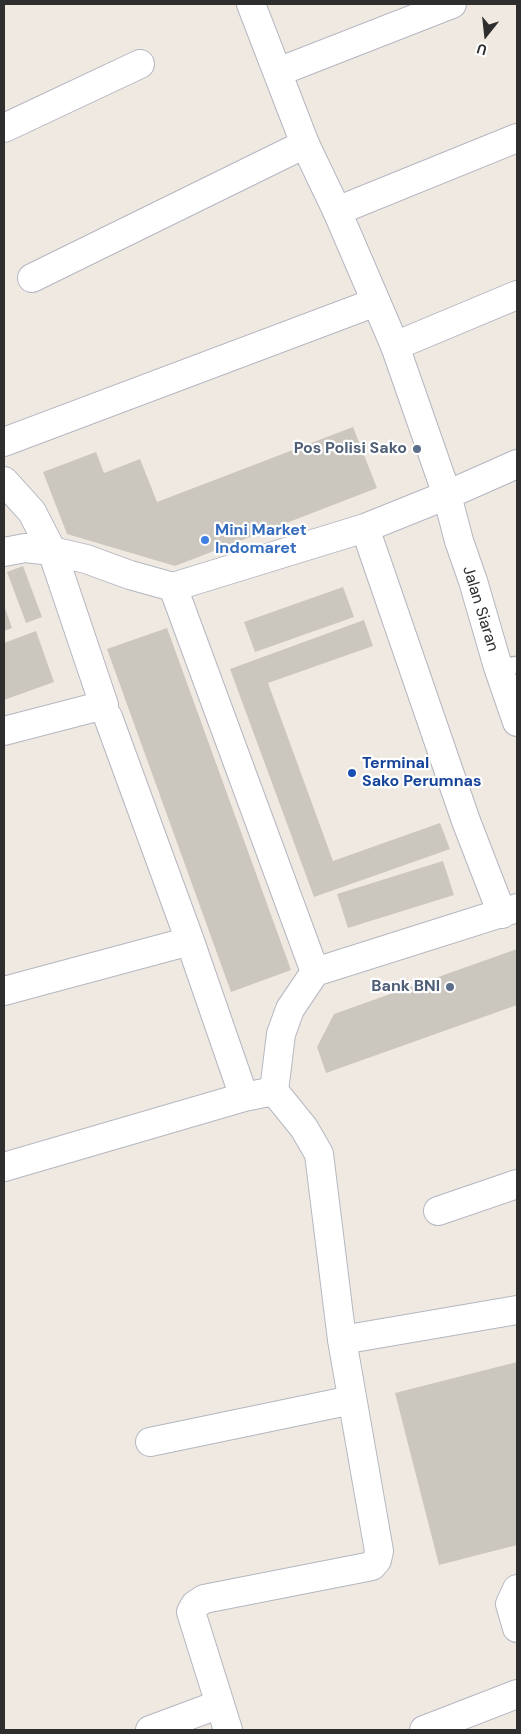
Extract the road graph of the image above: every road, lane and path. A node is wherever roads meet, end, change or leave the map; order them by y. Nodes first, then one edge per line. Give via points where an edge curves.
1 (251, 4) edge
2 (438, 6) edge
3 (140, 64) dead end
4 (278, 72) junction
5 (4, 128) edge
6 (517, 138) edge
7 (305, 144) junction
8 (337, 211) junction
9 (32, 278) dead end
10 (517, 295) edge
11 (376, 302) junction
12 (395, 346) junction
13 (4, 442) edge
14 (517, 464) edge
15 (4, 481) edge
16 (447, 495) junction
17 (365, 528) junction
18 (52, 551) junction
19 (4, 552) edge
20 (173, 587) junction
21 (508, 666) edge
22 (108, 717) dead end
23 (517, 722) edge
24 (4, 731) edge
25 (510, 911) edge
26 (190, 941) junction
27 (315, 972) junction
28 (4, 991) edge
29 (274, 1091) junction
30 (244, 1097) junction
31 (4, 1167) edge
32 (517, 1184) edge
33 (438, 1211) dead end
34 (517, 1310) edge
35 (342, 1340) junction
36 (352, 1400) junction
37 (150, 1442) dead end
38 (517, 1590) edge
39 (517, 1628) edge
40 (517, 1694) edge
41 (220, 1704) junction
42 (150, 1730) edge
43 (228, 1730) edge
44 (424, 1730) edge

1 - 4 street, Jalan Siaran
2 - 4 street
3 - 5 street
4 - 7 street, Jalan Siaran
6 - 8 street
7 - 8 street, Jalan Siaran
7 - 9 street
8 - 11 street, Jalan Siaran
10 - 12 street
11 - 12 street, Jalan Siaran
11 - 13 street
12 - 16 street, Jalan Siaran
14 - 16 street
15 - 18 street via 32,512
16 - 17 street
16 - 21 street, Jalan Siaran via 473,581
17 - 20 street
17 - 25 street via 466,821
18 - 19 street via 25,548
18 - 20 street
18 - 24 street via 104,705
20 - 27 street
21 - 23 street, Jalan Siaran
22 - 26 street
25 - 27 street
26 - 28 street
26 - 30 street
27 - 29 street via 290,1009 280,1034
29 - 30 street
29 - 35 street via 304,1128 319,1154
30 - 31 street
32 - 33 street
34 - 35 street
35 - 36 street
36 - 37 street
36 - 41 street via 379,1551 377,1560 372,1566 204,1599 195,1605 191,1612
38 - 39 street via 510,1604
40 - 44 street
41 - 42 street
41 - 43 street

